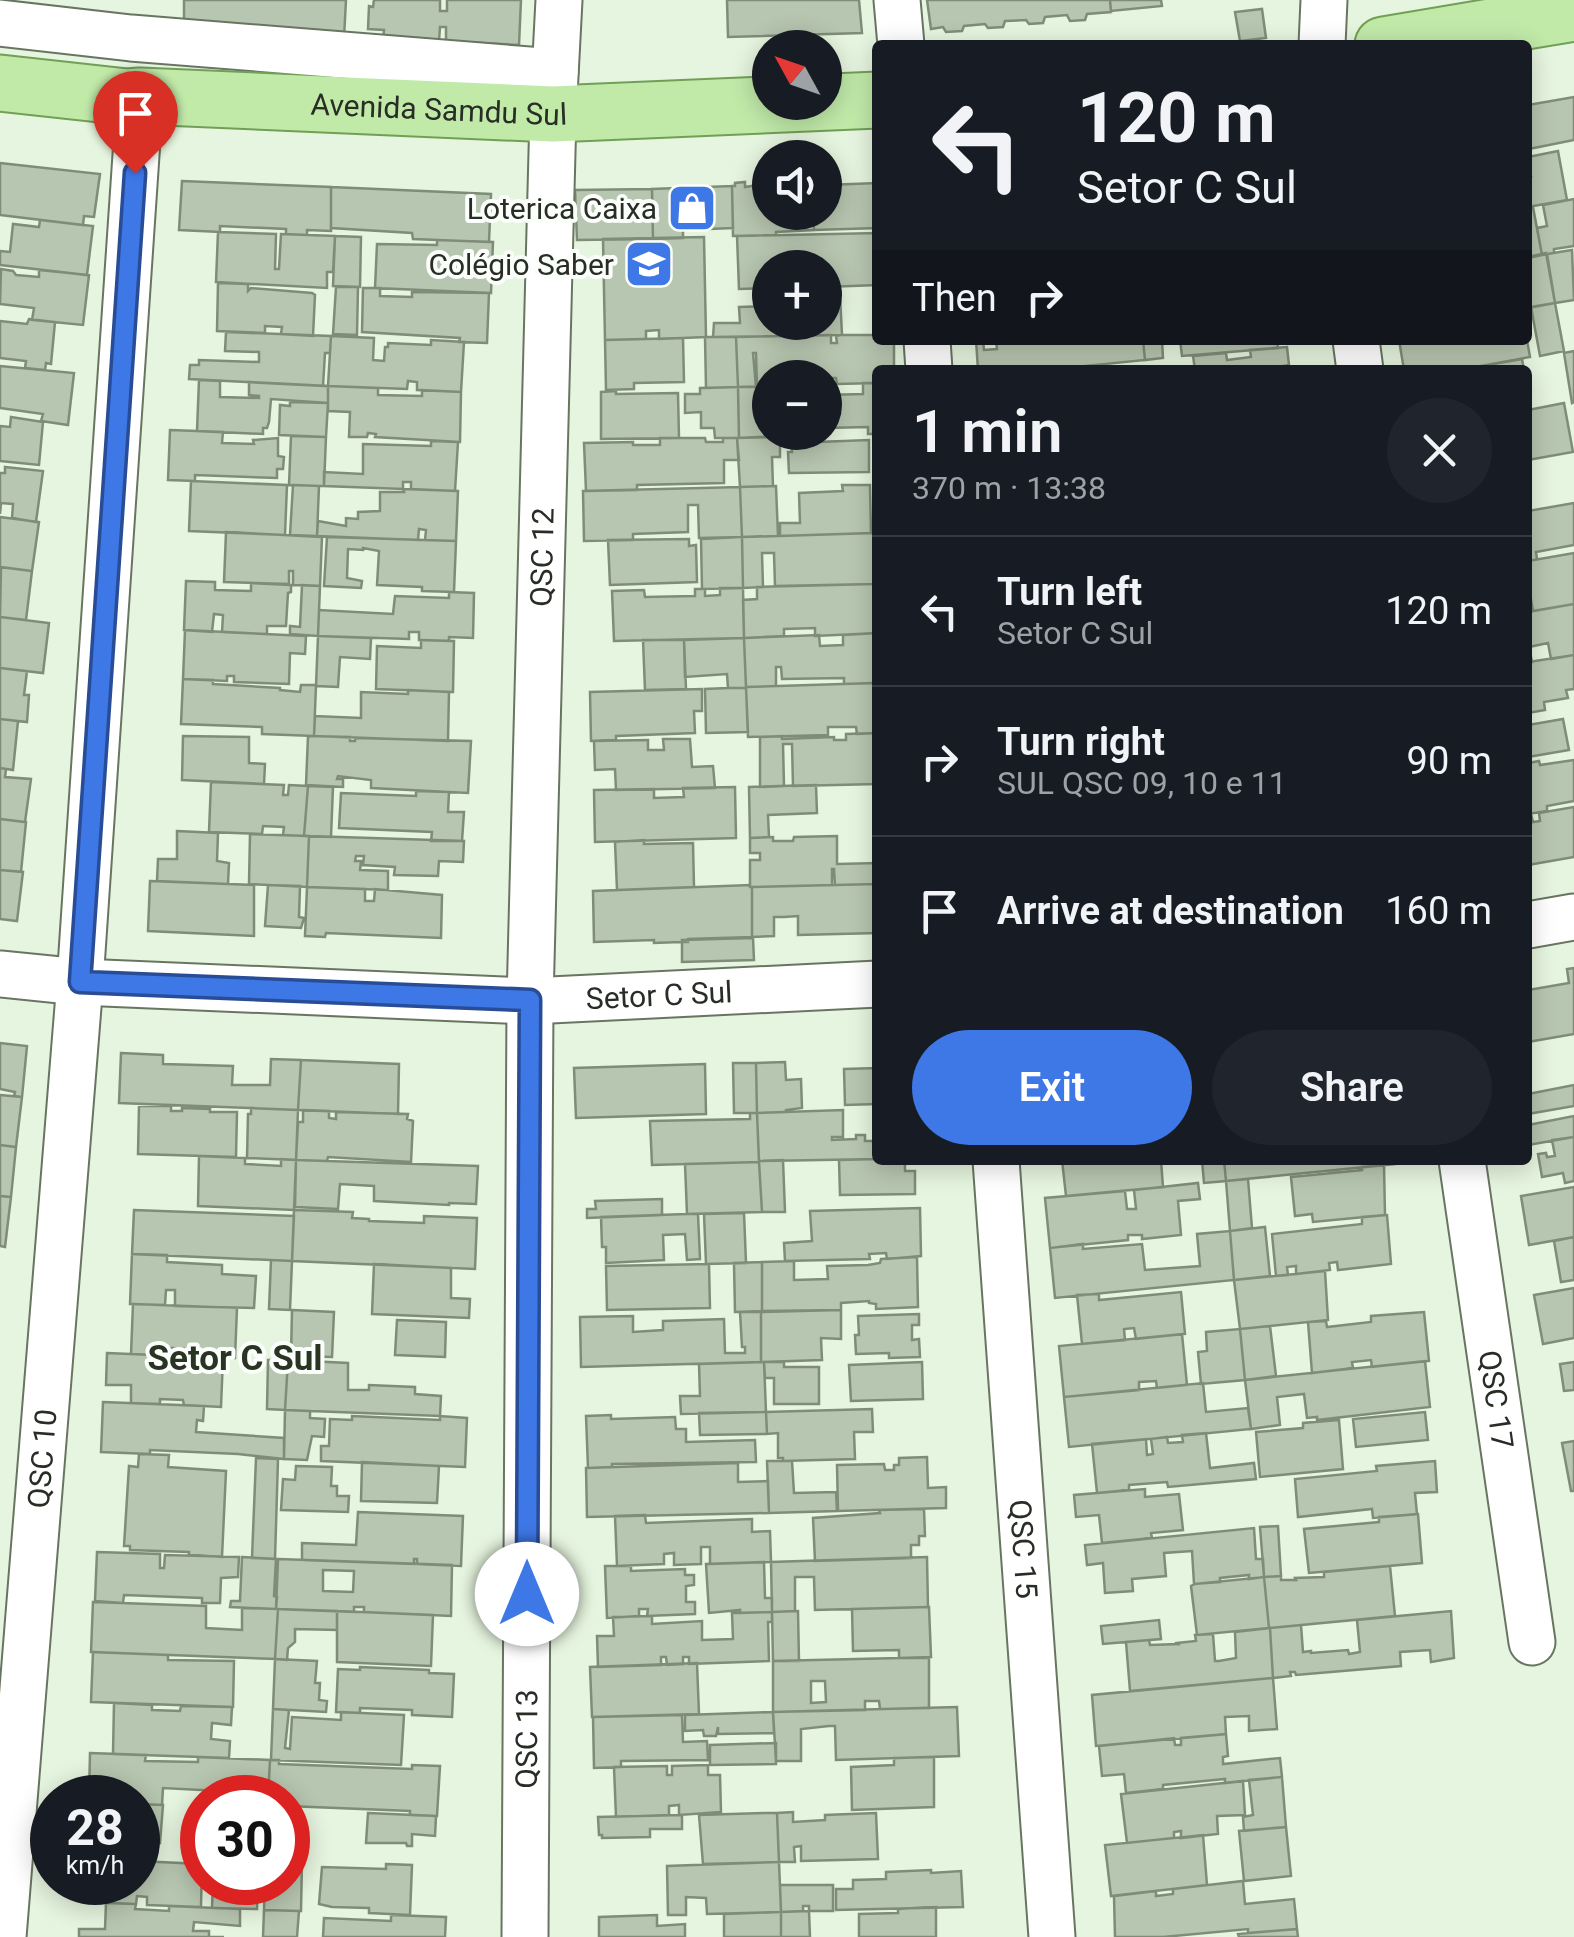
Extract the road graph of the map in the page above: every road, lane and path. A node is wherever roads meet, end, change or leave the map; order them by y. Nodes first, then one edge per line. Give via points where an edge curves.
1 (559, 0) edge
2 (897, 0) edge
3 (1324, 0) edge
4 (1574, 12) edge
5 (132, 19) edge
6 (0, 24) edge
7 (901, 40) edge
8 (1322, 40) edge
9 (1413, 40) edge
10 (0, 83) edge
11 (554, 93) junction
12 (134, 96) junction
13 (872, 100) edge
14 (1574, 916) edge
15 (1532, 924) edge
16 (0, 974) edge
17 (80, 982) junction
18 (872, 984) edge
19 (530, 1000) junction
20 (996, 1165) edge
21 (1463, 1165) edge
22 (1532, 1642) dead end
23 (3, 1937) edge
24 (525, 1937) edge
25 (1052, 1937) edge

1 - 11 street, QSC 12
2 - 7 street
3 - 8 street
4 - 9 main road
5 - 6 street
5 - 11 street
5 - 12 street, QSC 10
10 - 12 main road, Avenida Samdu Sul
11 - 12 main road, Avenida Samdu Sul
11 - 13 main road, Avenida Samdu Sul
11 - 19 street, QSC 12
12 - 17 street, QSC 10
14 - 15 street
16 - 17 street, Setor C Sul
17 - 19 street, Setor C Sul
17 - 23 street, QSC 10
18 - 19 street, Setor C Sul
19 - 24 street, QSC 13
20 - 25 street, QSC 15
21 - 22 street, QSC 17

